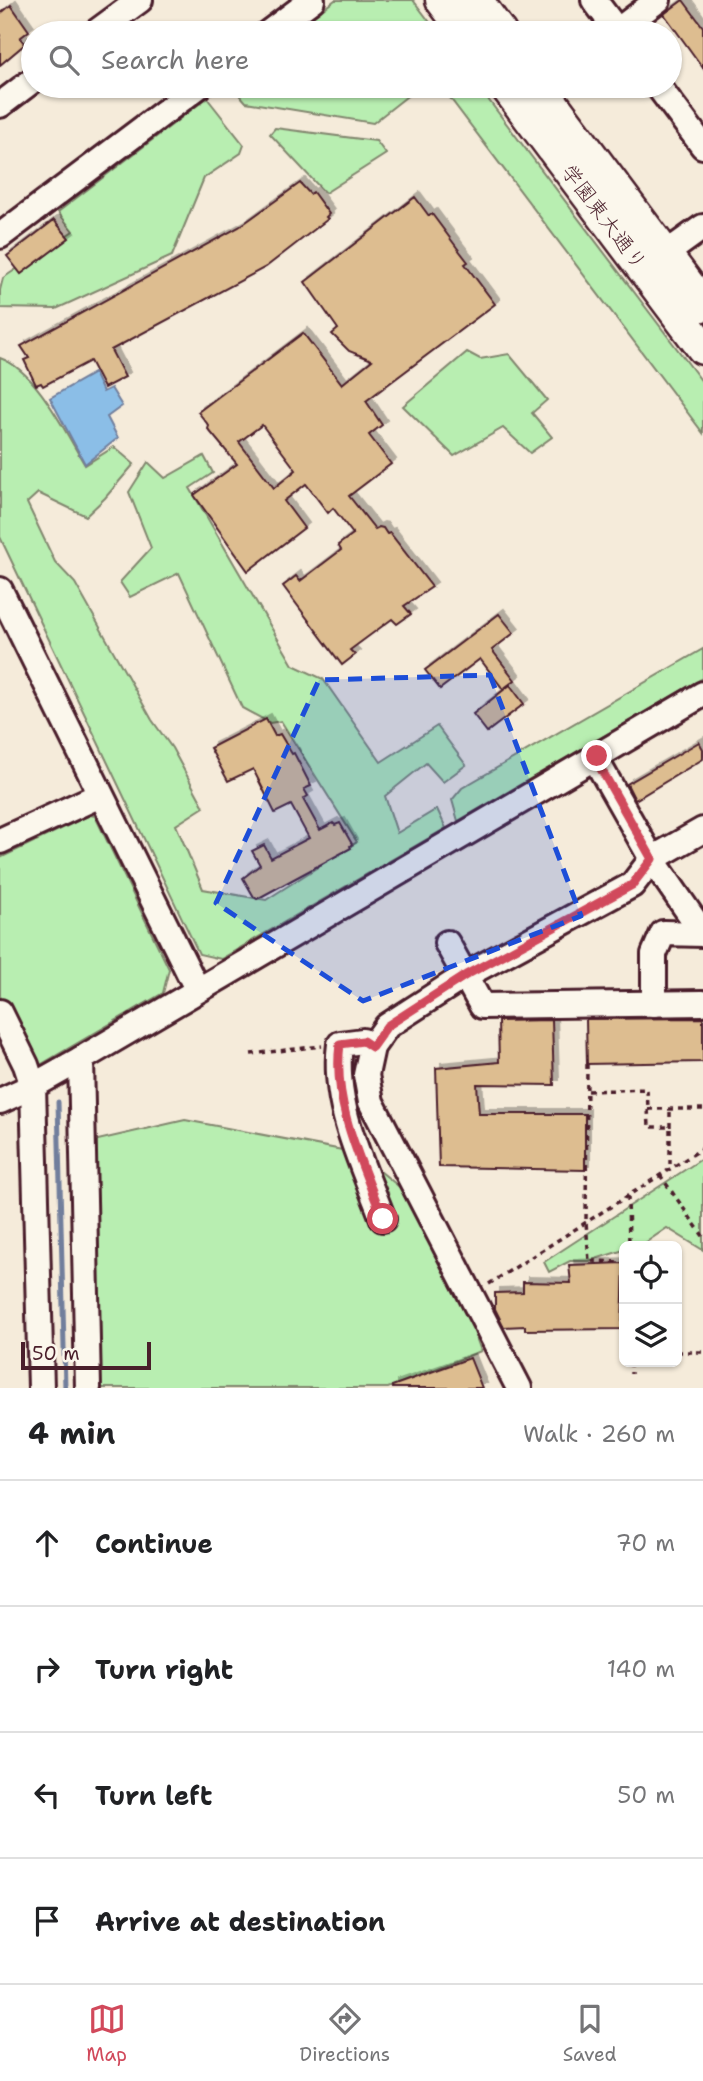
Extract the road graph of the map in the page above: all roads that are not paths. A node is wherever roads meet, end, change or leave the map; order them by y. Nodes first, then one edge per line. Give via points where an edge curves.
1 (140, 0) edge
2 (312, 0) edge
3 (442, 0) edge
4 (476, 0) edge
5 (594, 0) edge
6 (658, 0) edge
7 (111, 21) edge
8 (284, 21) edge
9 (458, 21) edge
10 (491, 21) edge
11 (610, 21) edge
12 (632, 21) edge
13 (21, 89) edge
14 (183, 98) edge
15 (515, 98) edge
16 (548, 98) edge
17 (667, 98) edge
18 (0, 105) edge
19 (703, 146) edge
20 (703, 227) edge
21 (0, 236) edge
22 (678, 245) dead end
23 (703, 305) edge
24 (703, 348) edge
25 (0, 590) edge
26 (703, 694) edge
27 (597, 756) junction
28 (100, 795) junction
29 (703, 830) edge
30 (0, 841) edge
31 (652, 859) junction
32 (703, 933) edge
33 (447, 943) dead end
34 (466, 975) junction
35 (197, 989) junction
36 (703, 1003) edge
37 (654, 1004) junction
38 (0, 1012) edge
39 (354, 1039) junction
40 (81, 1059) junction
41 (33, 1086) junction
42 (0, 1101) edge
43 (383, 1219) dead end
44 (41, 1388) edge
45 (88, 1388) edge
46 (519, 1388) edge

1 - 7 street
2 - 8 street
3 - 9 main road
4 - 10 main road
5 - 11 street
6 - 12 street
13 - 18 street
14 - 21 street
15 - 24 main road, 学園東大通り
16 - 23 main road, 学園東大通り
17 - 19 street
20 - 22 street
25 - 28 street
26 - 27 street
27 - 31 street
27 - 35 street
28 - 30 street
28 - 35 street
29 - 31 street
31 - 32 street
31 - 34 street via 632,885
32 - 37 street via 663,933 654,954
33 - 34 street
34 - 37 street via 482,1006
34 - 39 street via 387,1026
35 - 40 street
36 - 37 street
38 - 41 street
39 - 43 street via 337,1065 344,1111
39 - 46 street via 371,1102
40 - 41 street
40 - 45 street
41 - 42 street
41 - 44 street

